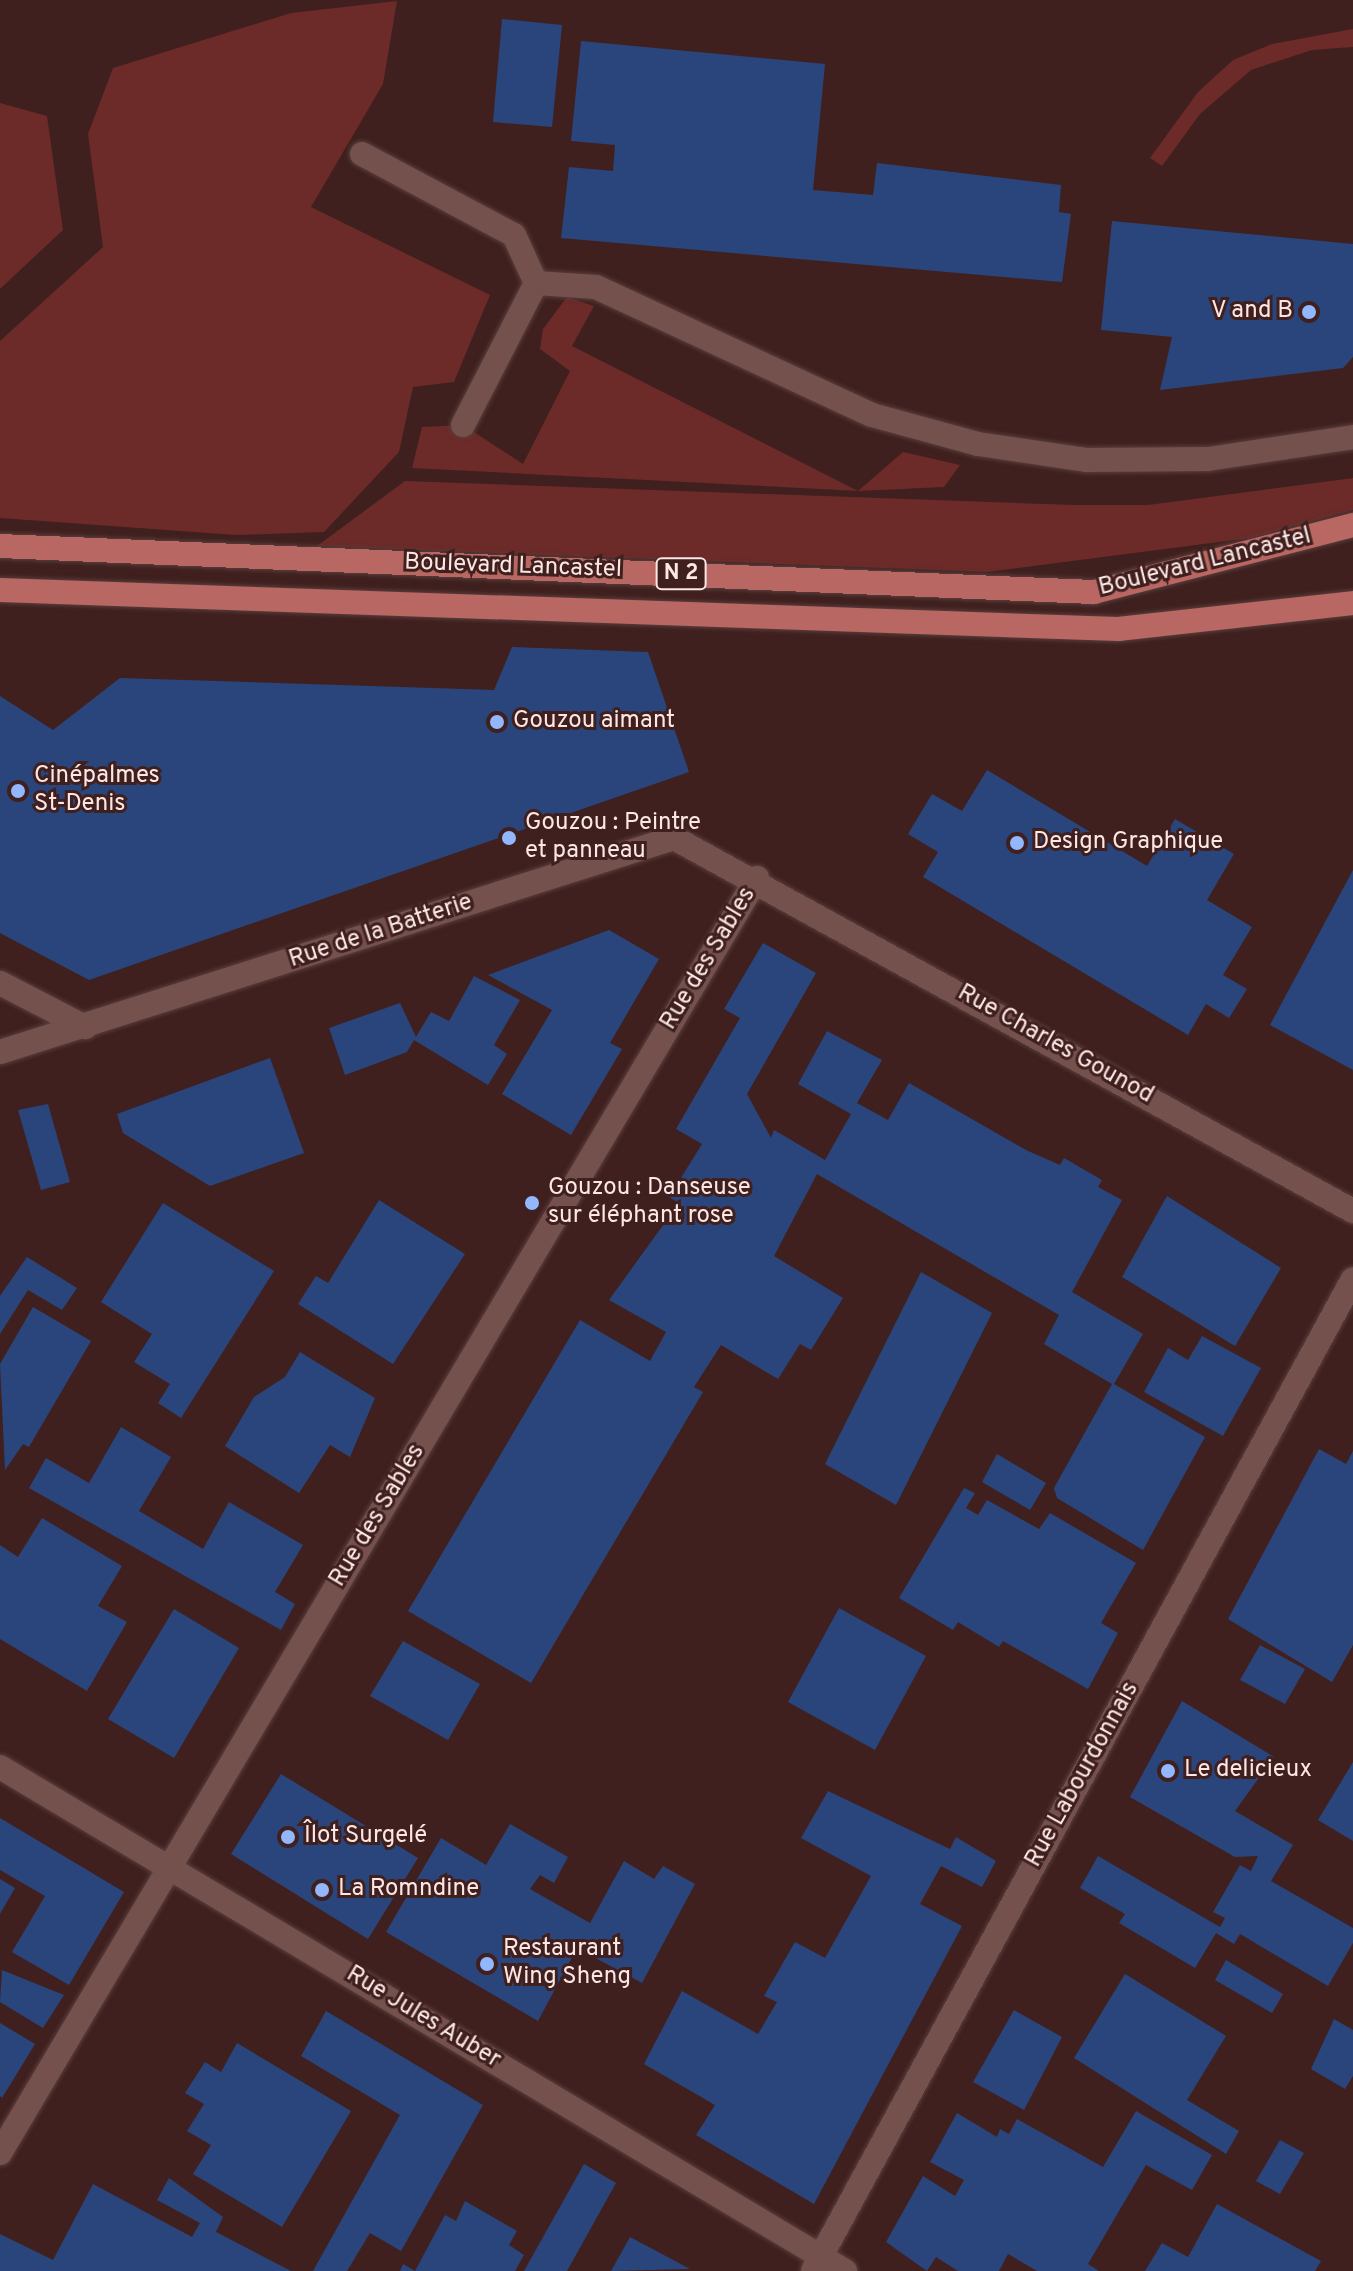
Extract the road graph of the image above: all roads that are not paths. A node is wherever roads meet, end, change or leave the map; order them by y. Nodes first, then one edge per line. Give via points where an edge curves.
1 (362, 154) dead end
2 (536, 283) junction
3 (463, 425) dead end
4 (1353, 437) edge
5 (1353, 525) edge
6 (0, 546) edge
7 (0, 590) edge
8 (1353, 603) edge
9 (757, 878) junction
10 (0, 983) edge
11 (85, 1027) junction
12 (0, 1052) edge
13 (1353, 1211) edge
14 (1353, 1279) edge
15 (0, 1767) edge
16 (170, 1866) junction
17 (0, 2153) edge
18 (817, 2264) edge
19 (845, 2271) edge

1 - 2 street via 514,235
2 - 3 street
2 - 4 street via 596,287 872,415 978,444 1086,460 1208,459
5 - 6 main road, Boulevard Lancastel / N 2 via 1094,592
7 - 8 main road, Boulevard Lancastel / N 2 via 1118,629
9 - 11 street, Rue de la Batterie via 674,838
9 - 13 street, Rue Charles Gounod
9 - 16 street, Rue des Sables
10 - 11 street
11 - 12 street, Rue de la Batterie
14 - 18 street, Rue Labourdonnais
15 - 16 street, Rue Jules Auber
16 - 17 street, Rue des Sables
16 - 18 street, Rue Jules Auber
18 - 19 street, Rue Jules Auber

